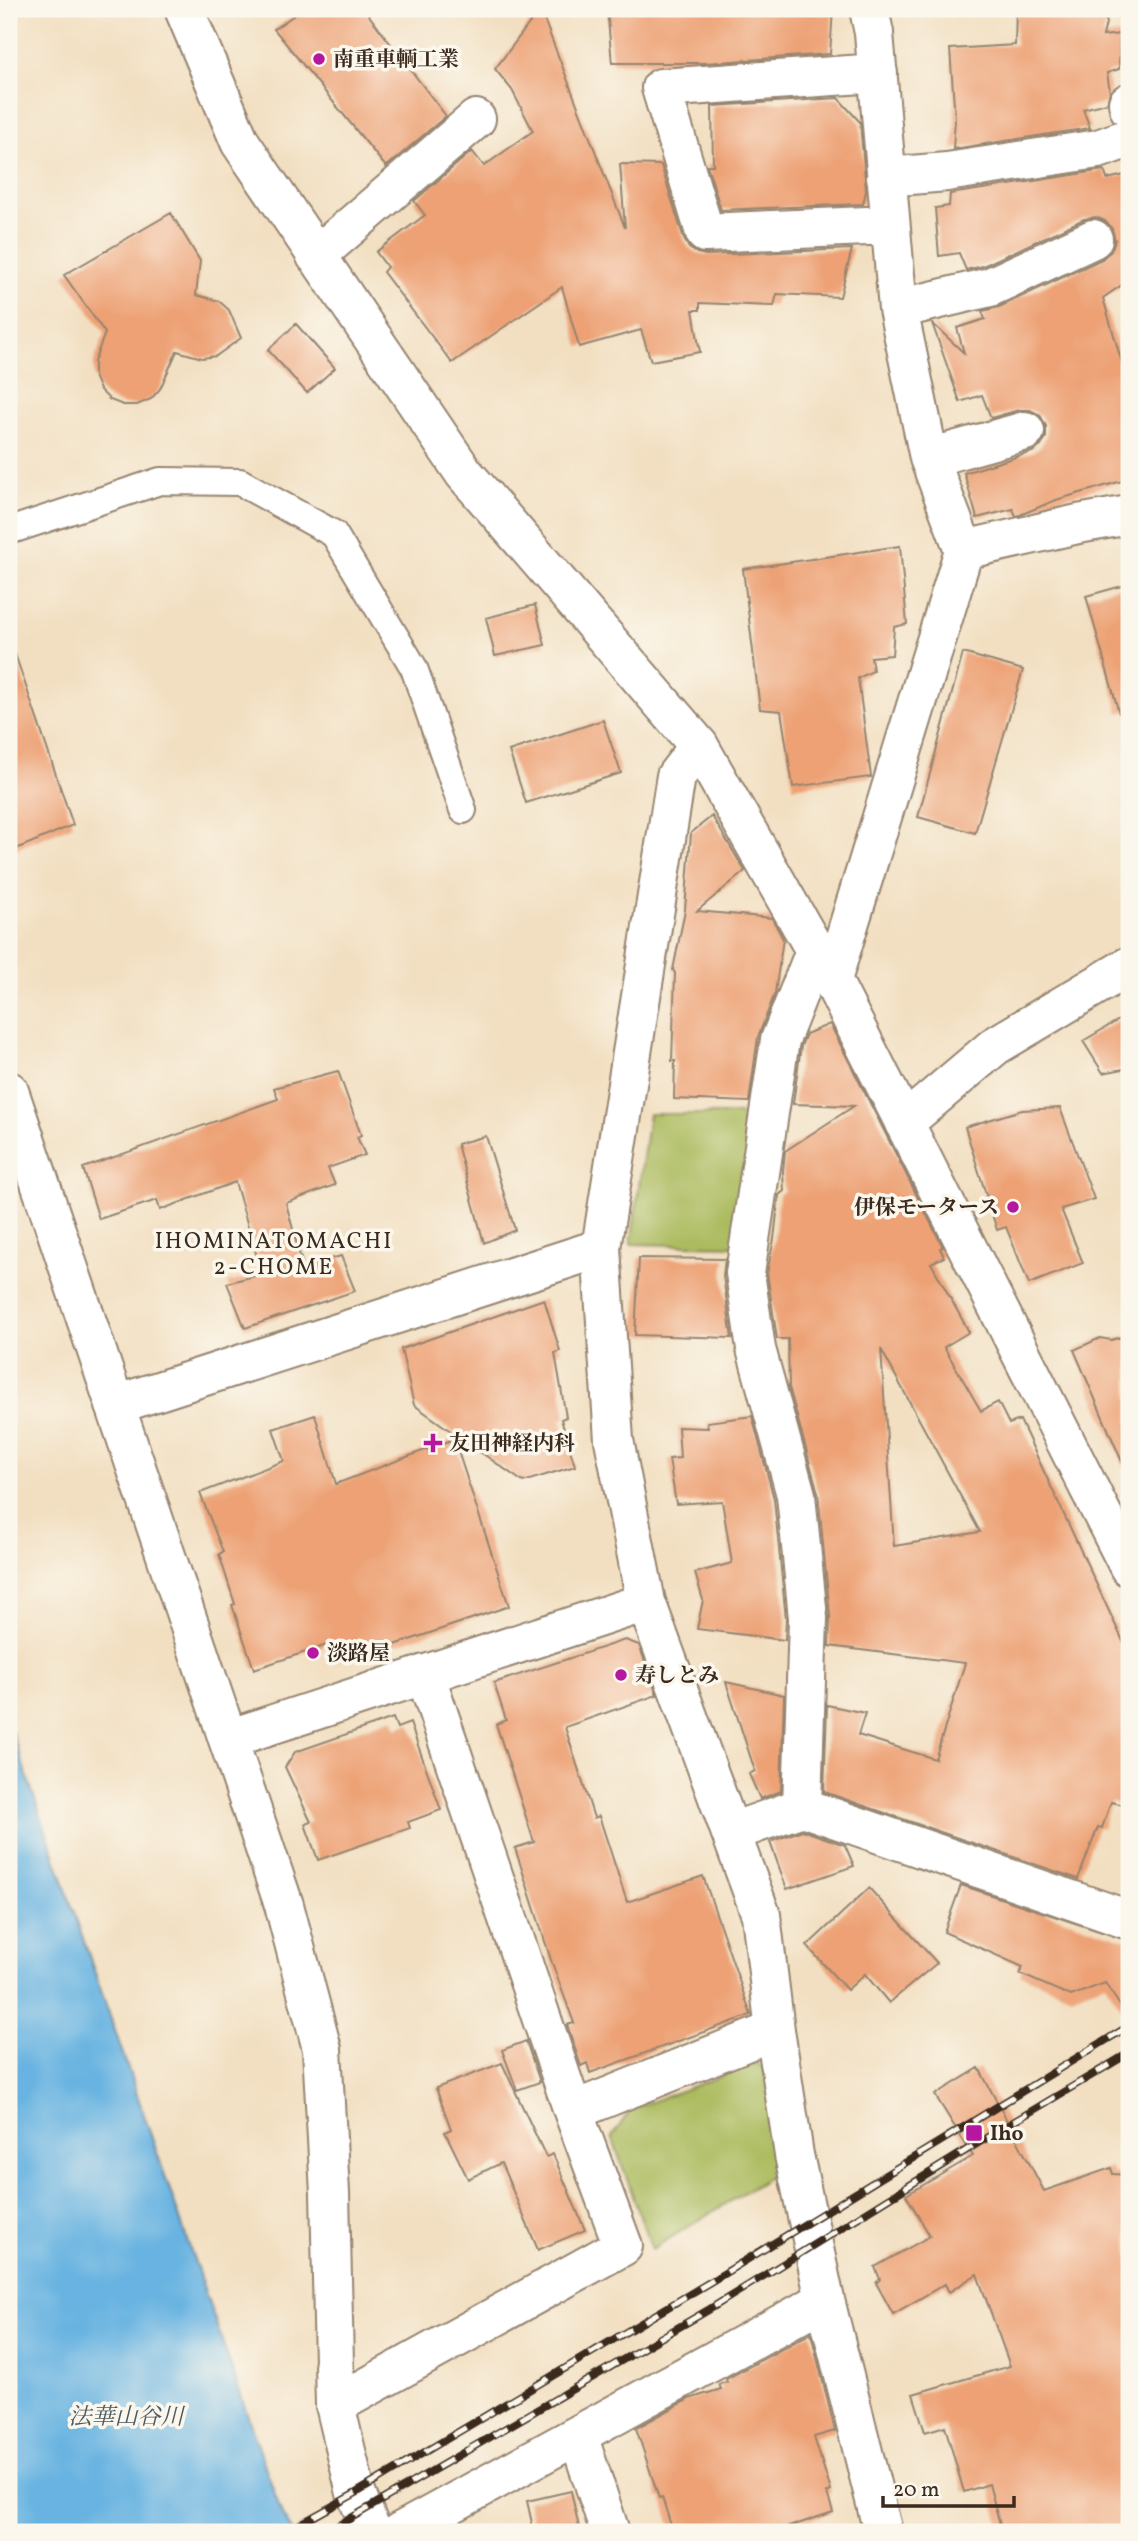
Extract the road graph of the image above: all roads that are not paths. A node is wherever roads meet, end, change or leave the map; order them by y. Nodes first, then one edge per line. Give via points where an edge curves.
1 (184, 9) edge
2 (869, 9) edge
3 (878, 74) junction
4 (1129, 116) edge
5 (476, 119) dead end
6 (886, 177) junction
7 (890, 225) junction
8 (1093, 239) dead end
9 (316, 256) junction
10 (898, 309) junction
11 (1025, 431) dead end
12 (929, 458) junction
13 (1129, 515) edge
14 (9, 531) edge
15 (964, 550) junction
16 (699, 746) junction
17 (463, 810) dead end
18 (824, 966) junction
19 (1129, 966) edge
20 (9, 1091) edge
21 (904, 1123) junction
22 (601, 1248) junction
23 (115, 1405) junction
24 (1129, 1567) edge
25 (646, 1602) junction
26 (425, 1674) junction
27 (228, 1739) junction
28 (802, 1807) junction
29 (732, 1832) junction
30 (1129, 1920) edge
31 (775, 2030) junction
32 (573, 2111) junction
33 (825, 2301) junction
34 (335, 2405) junction
35 (578, 2435) junction
36 (373, 2532) edge
37 (400, 2532) edge
38 (610, 2532) edge
39 (883, 2532) edge

1 - 9 street via 240,142
2 - 3 street
3 - 6 street
3 - 7 street via 661,88 705,233
4 - 6 street via 1098,149
5 - 9 street
6 - 7 street
7 - 10 street
8 - 10 street via 990,287
9 - 16 street via 464,473
10 - 12 street
11 - 12 street
12 - 15 street
13 - 15 street
14 - 17 lane via 160,481 240,482 334,534 414,668
15 - 18 street
16 - 18 street
16 - 22 street via 676,776
18 - 21 street
18 - 28 street via 780,1040 745,1273 756,1349 796,1495 808,1618
19 - 21 street via 995,1046
20 - 23 street
21 - 24 street
22 - 23 street
22 - 25 street via 614,1440
23 - 27 street
25 - 26 street
25 - 29 street
26 - 27 street
26 - 32 street
27 - 34 street via 284,1905 322,2049
28 - 29 street
28 - 30 street
29 - 31 street via 761,1914
31 - 32 street
31 - 33 street via 794,2155
32 - 34 street via 623,2246
33 - 35 street
33 - 39 street
34 - 36 street via 356,2493
35 - 37 street
35 - 38 street

